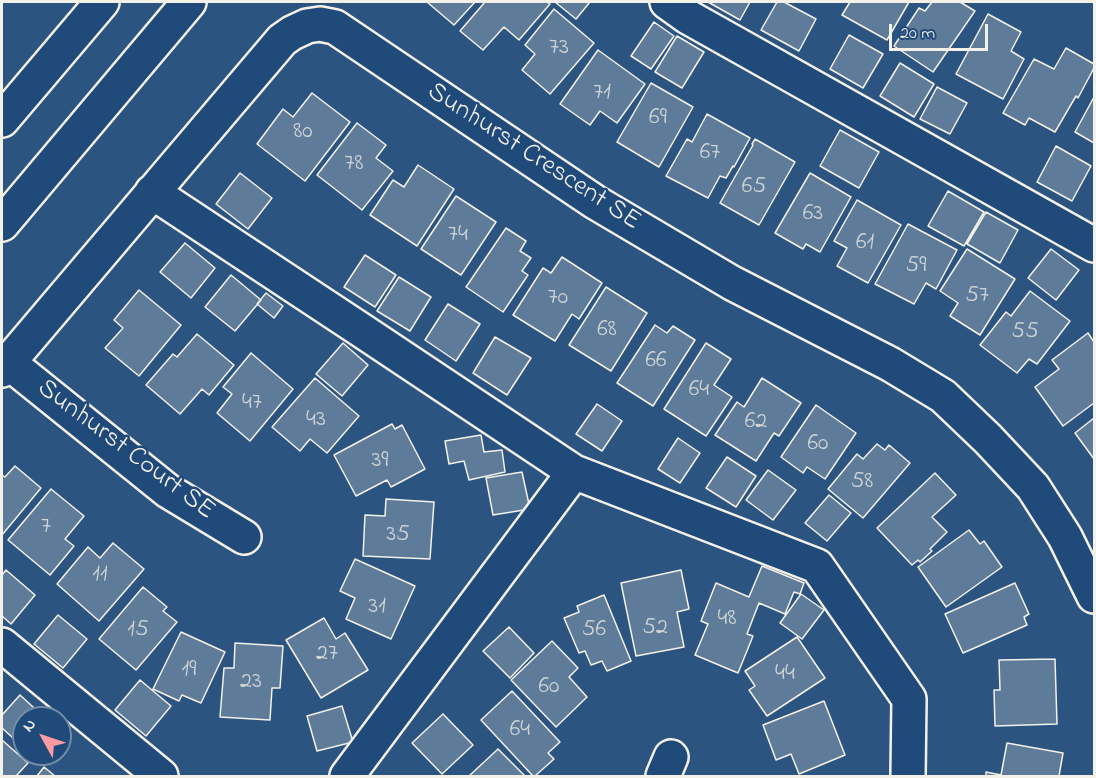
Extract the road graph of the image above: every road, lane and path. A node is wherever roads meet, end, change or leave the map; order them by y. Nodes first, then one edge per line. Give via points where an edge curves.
1 (102, 2) edge
2 (189, 2) edge
3 (667, 2) edge
4 (310, 14) edge
5 (2, 120) edge
6 (152, 192) junction
7 (2, 224) edge
8 (1095, 245) edge
9 (5, 366) edge
10 (574, 472) junction
11 (244, 537) dead end
12 (1095, 596) edge
13 (2, 645) edge
14 (161, 777) edge
15 (347, 777) edge
16 (908, 777) edge

1 - 5 street
2 - 7 street
3 - 8 street
4 - 6 street, Sunhurst Crescent SE via 282,40
4 - 12 street, Sunhurst Crescent SE via 595,202 732,283 890,364 942,396 1033,487 1065,537
6 - 9 street, Sunhurst Crescent SE
6 - 10 street
9 - 11 street, Sunhurst Court SE via 168,490
10 - 15 street
10 - 16 street via 817,566 909,699
13 - 14 street

